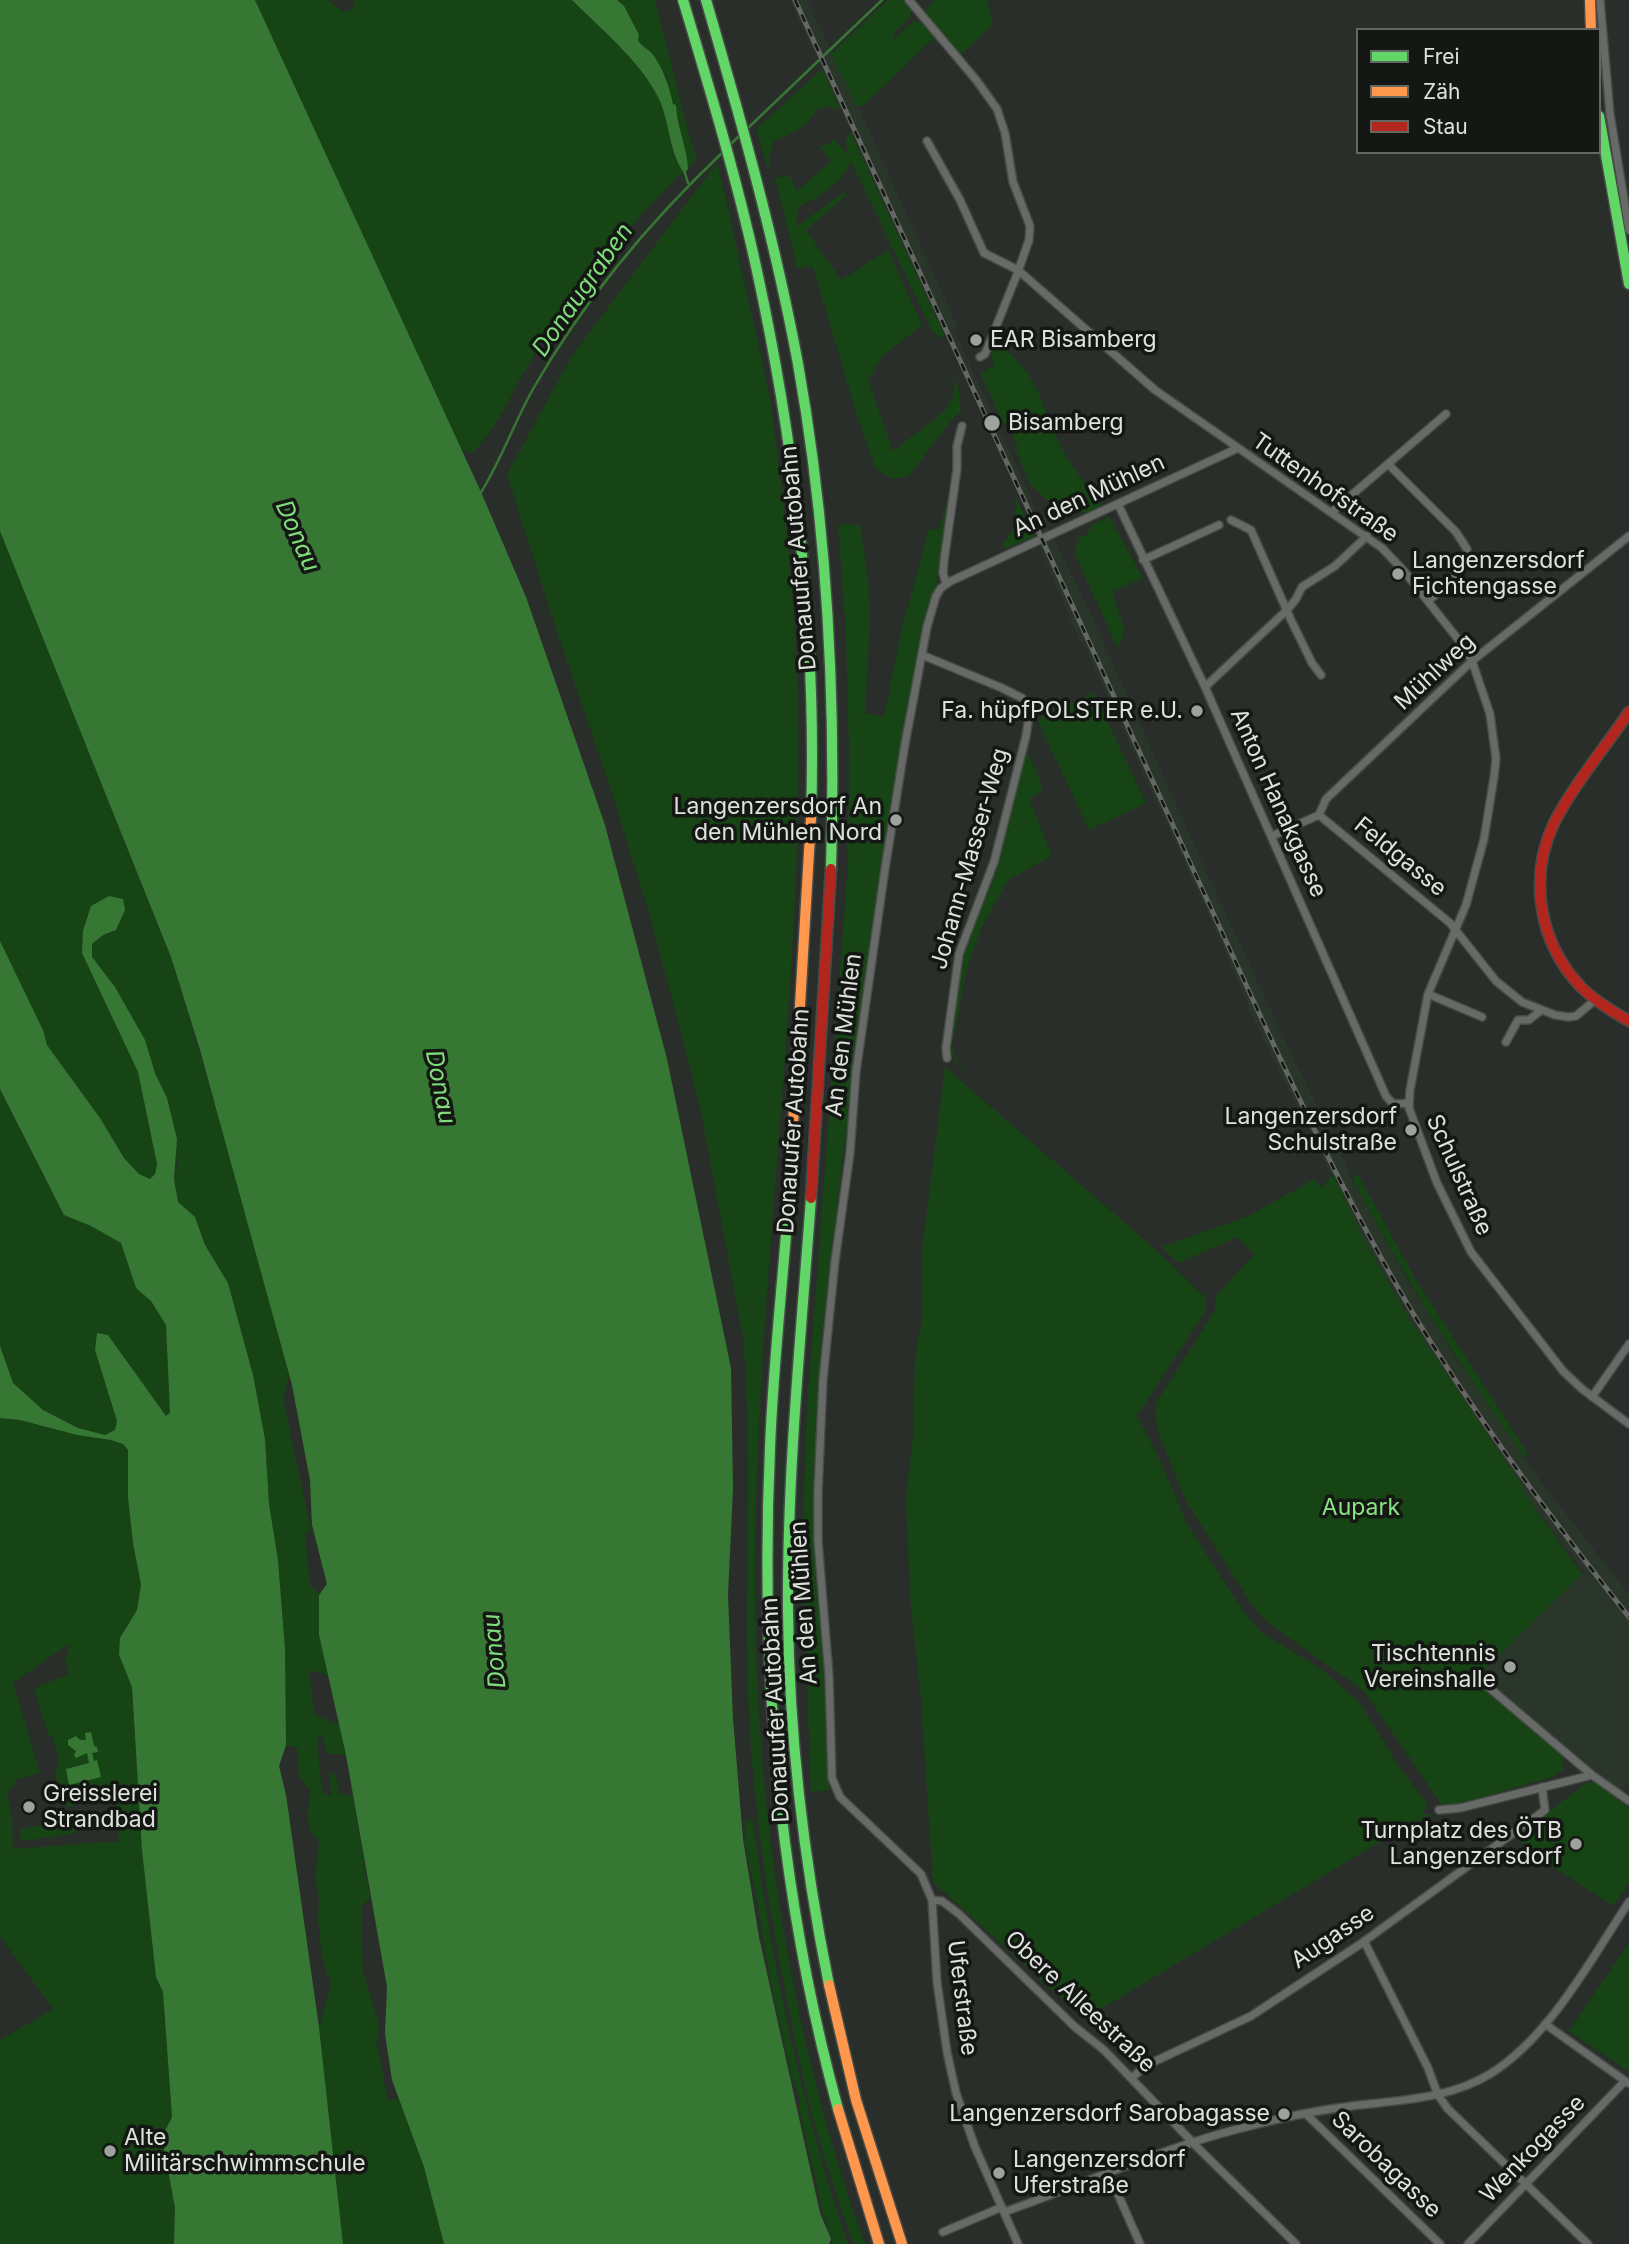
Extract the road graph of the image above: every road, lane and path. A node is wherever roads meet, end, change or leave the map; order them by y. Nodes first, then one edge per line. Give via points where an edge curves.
1 (683, 0) edge
2 (706, 0) edge
3 (1590, 0) edge
4 (1600, 0) edge
5 (910, 1) edge
6 (1591, 28) edge
7 (1601, 128) edge
8 (927, 141) dead end
9 (1629, 230) edge
10 (1018, 270) junction
11 (1629, 284) edge
12 (980, 357) dead end
13 (1446, 414) dead end
14 (962, 426) dead end
15 (1236, 449) junction
16 (1389, 465) junction
17 (1118, 504) junction
18 (1332, 512) junction
19 (1231, 520) dead end
20 (1219, 525) dead end
21 (1367, 536) junction
22 (1629, 536) edge
23 (1143, 560) junction
24 (946, 584) junction
25 (1428, 601) junction
26 (1287, 610) junction
27 (922, 655) junction
28 (1472, 661) junction
29 (1321, 675) dead end
30 (1205, 687) junction
31 (1629, 712) edge
32 (1319, 815) junction
33 (1272, 836) junction
34 (1457, 930) junction
35 (1428, 994) junction
36 (1595, 1000) junction
37 (1540, 1011) junction
38 (1482, 1017) dead end
39 (1629, 1021) edge
40 (1506, 1042) dead end
41 (947, 1058) dead end
42 (1409, 1103) junction
43 (1629, 1344) edge
44 (1592, 1397) junction
45 (1629, 1424) edge
46 (1486, 1685) dead end
47 (1592, 1775) junction
48 (1542, 1787) junction
49 (1629, 1801) edge
50 (1439, 1810) dead end
51 (853, 1811) joint
52 (932, 1900) junction
53 (1629, 1902) edge
54 (1364, 1941) junction
55 (1545, 2024) junction
56 (1132, 2078) junction
57 (1627, 2082) edge
58 (1438, 2095) junction
59 (1306, 2114) junction
60 (1194, 2142) junction
61 (1109, 2174) junction
62 (1526, 2185) junction
63 (1003, 2210) junction
64 (943, 2232) dead end
65 (879, 2244) edge
66 (902, 2244) edge
67 (1018, 2244) edge
68 (1140, 2244) edge
69 (1296, 2244) edge
70 (1440, 2244) edge
71 (1468, 2244) edge
72 (1588, 2244) edge

1 - 65 main road, Donauufer Autobahn via 719,119 765,306 793,470 806,601 812,752 810,867 769,1467 768,1652 773,1745 795,1920 817,2030 860,2194
2 - 66 main road, Donauufer Autobahn via 786,303 820,512 830,639 831,864 792,1466 789,1648 804,1838 818,1934 838,2029
3 - 6 main road
4 - 9 street via 1610,114
5 - 10 street via 997,109 1013,182 1030,226
7 - 11 main road
8 - 10 street, Tuttenhofstraße via 984,253
10 - 12 street
10 - 15 street, Tuttenhofstraße via 1155,390
13 - 16 street
14 - 24 street via 944,561
15 - 17 street, An den Mühlen
15 - 18 street, Tuttenhofstraße
16 - 18 street
16 - 25 street via 1456,532 1467,550 1456,575
17 - 23 street, Anton Hanakgasse
17 - 24 street, An den Mühlen
18 - 21 street, Tuttenhofstraße
19 - 26 street via 1251,530
20 - 23 street
21 - 25 street, Tuttenhofstraße via 1402,568
21 - 26 street via 1335,566 1301,587
22 - 28 street, Mühlweg
23 - 30 street, Anton Hanakgasse
24 - 27 street, An den Mühlen via 936,596
25 - 28 street, Tuttenhofstraße
26 - 29 street
26 - 30 street
27 - 41 street, Johann-Masser-Weg via 1022,698 1030,710 994,862 959,954
27 - 51 street, An den Mühlen via 856,1072 823,1380 818,1541 831,1769 840,1797
28 - 32 street, Mühlweg via 1326,799
28 - 34 street, Tuttenhofstraße via 1489,713 1496,759 1484,839
30 - 33 street, Anton Hanakgasse
31 - 36 main road via 1555,823 1540,871 1541,914 1551,945 1573,979
32 - 33 street
32 - 34 street, Feldgasse
33 - 42 street, Anton Hanakgasse via 1386,1096 1393,1104
34 - 35 street, Schulstraße
34 - 37 street, Feldgasse via 1496,981
35 - 38 street
35 - 42 street, Schulstraße
36 - 37 street via 1576,1016
36 - 39 main road
37 - 40 street via 1529,1020 1518,1020
42 - 44 street, Schulstraße via 1431,1168 1465,1243 1563,1371
43 - 44 street
44 - 45 street, Schulstraße
46 - 47 street
47 - 48 street
47 - 49 street
48 - 50 street
48 - 54 street, Augasse via 1545,1810
51 - 52 street, Uferstraße via 921,1874
52 - 56 street, Obere Alleestraße via 942,1901 959,1914
52 - 63 street, Uferstraße via 937,1982 956,2093
53 - 55 street
54 - 56 street, Augasse via 1251,2016 1145,2066
54 - 58 street
55 - 57 street
55 - 58 street via 1493,2072
56 - 60 street, Obere Alleestraße
57 - 62 street, Wenkogasse
58 - 59 street
58 - 62 street
59 - 60 street
59 - 70 street, Sarobagasse
60 - 61 street
60 - 69 street, Obere Alleestraße
61 - 63 street
61 - 68 street
62 - 71 street, Wenkogasse
62 - 72 street
63 - 64 street
63 - 67 street, Uferstraße

